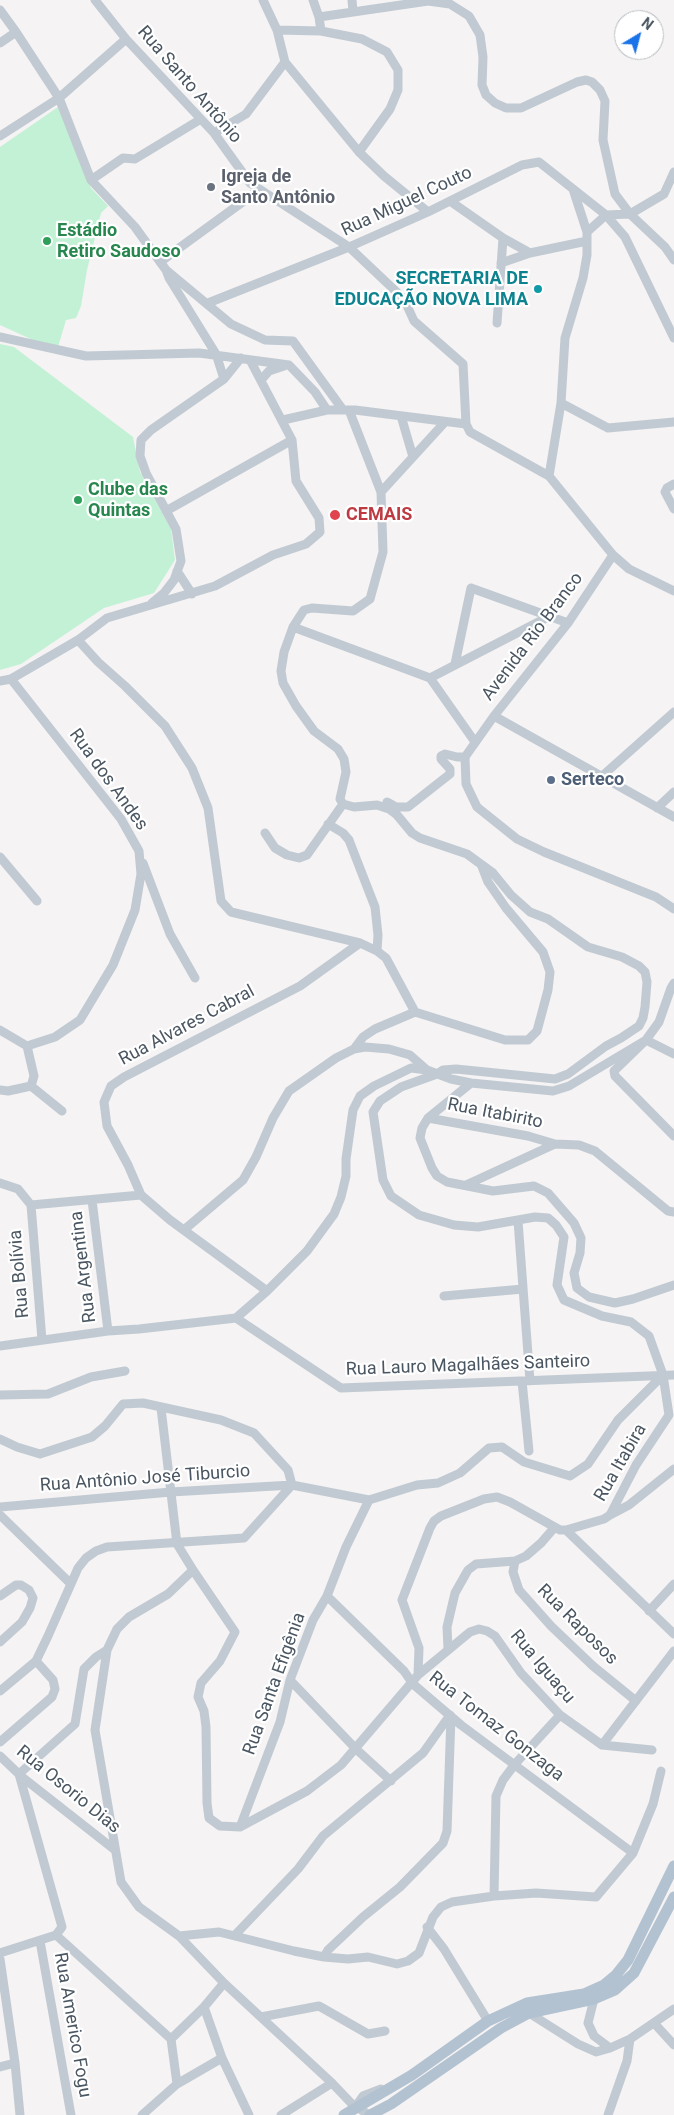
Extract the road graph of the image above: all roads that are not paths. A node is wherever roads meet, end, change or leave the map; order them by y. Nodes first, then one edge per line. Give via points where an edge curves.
1 (95, 0) edge
2 (263, 0) edge
3 (313, 0) edge
4 (352, 0) edge
5 (0, 10) edge
6 (353, 11) junction
7 (319, 17) junction
8 (277, 30) junction
9 (321, 31) junction
10 (16, 32) junction
11 (126, 39) junction
12 (0, 43) edge
13 (286, 62) junction
14 (59, 98) junction
15 (201, 119) junction
16 (214, 133) junction
17 (0, 136) edge
18 (359, 152) junction
19 (674, 172) edge
20 (91, 180) junction
21 (672, 180) edge
22 (573, 189) junction
23 (259, 190) junction
24 (450, 201) junction
25 (428, 212) junction
26 (630, 214) junction
27 (606, 215) junction
28 (587, 237) junction
29 (503, 238) junction
30 (349, 247) junction
31 (530, 253) junction
32 (674, 260) edge
33 (160, 262) junction
34 (501, 263) junction
35 (166, 270) junction
36 (208, 303) junction
37 (497, 323) dead end
38 (0, 337) edge
39 (674, 338) edge
40 (216, 354) junction
41 (246, 359) junction
42 (289, 365) junction
43 (224, 379) junction
44 (261, 380) junction
45 (561, 403) junction
46 (327, 410) junction
47 (346, 410) junction
48 (401, 416) junction
49 (283, 420) junction
50 (445, 422) junction
51 (674, 422) edge
52 (466, 424) junction
53 (292, 440) junction
54 (413, 457) junction
55 (549, 476) junction
56 (674, 484) edge
57 (381, 492) junction
58 (674, 510) edge
59 (166, 511) junction
60 (613, 555) junction
61 (177, 571) junction
62 (674, 591) edge
63 (192, 594) junction
64 (150, 605) junction
65 (548, 617) junction
66 (568, 624) junction
67 (293, 627) junction
68 (78, 640) junction
69 (455, 664) junction
70 (430, 678) junction
71 (11, 680) junction
72 (0, 681) edge
73 (674, 712) edge
74 (494, 716) junction
75 (475, 742) junction
76 (465, 757) junction
77 (601, 777) junction
78 (674, 792) edge
79 (344, 804) junction
80 (373, 805) junction
81 (657, 808) junction
82 (674, 817) edge
83 (328, 824) junction
84 (265, 833) dead end
85 (139, 851) junction
86 (0, 858) edge
87 (480, 863) junction
88 (37, 901) dead end
89 (674, 909) edge
90 (360, 944) junction
91 (377, 951) junction
92 (195, 978) dead end
93 (674, 983) edge
94 (415, 1012) junction
95 (0, 1030) edge
96 (646, 1040) junction
97 (28, 1046) junction
98 (354, 1049) junction
99 (674, 1054) edge
100 (427, 1070) junction
101 (437, 1074) junction
102 (472, 1083) junction
103 (31, 1086) junction
104 (0, 1090) edge
105 (62, 1111) dead end
106 (428, 1118) junction
107 (674, 1136) edge
108 (555, 1144) junction
109 (1, 1181) edge
110 (465, 1186) junction
111 (141, 1195) junction
112 (92, 1200) junction
113 (31, 1205) junction
114 (674, 1212) edge
115 (518, 1221) junction
116 (185, 1229) junction
117 (674, 1285) edge
118 (523, 1289) junction
119 (267, 1291) junction
120 (444, 1296) dead end
121 (236, 1318) junction
122 (108, 1331) junction
123 (42, 1340) junction
124 (0, 1346) edge
125 (125, 1371) dead end
126 (663, 1375) junction
127 (674, 1375) edge
128 (526, 1381) junction
129 (0, 1395) edge
130 (161, 1408) junction
131 (0, 1439) edge
132 (529, 1451) dead end
133 (674, 1469) edge
134 (292, 1485) junction
135 (171, 1492) junction
136 (369, 1500) junction
137 (0, 1507) edge
138 (0, 1515) edge
139 (610, 1515) junction
140 (554, 1528) junction
141 (566, 1530) junction
142 (177, 1544) junction
143 (515, 1561) junction
144 (193, 1570) junction
145 (71, 1584) junction
146 (674, 1584) edge
147 (0, 1596) edge
148 (327, 1596) junction
149 (649, 1611) junction
150 (674, 1634) edge
151 (0, 1642) edge
152 (448, 1649) junction
153 (107, 1650) junction
154 (674, 1651) edge
155 (36, 1661) junction
156 (418, 1675) junction
157 (290, 1680) junction
158 (413, 1684) junction
159 (0, 1691) edge
160 (636, 1701) junction
161 (560, 1715) junction
162 (451, 1716) junction
163 (0, 1742) edge
164 (602, 1745) junction
165 (356, 1749) junction
166 (652, 1750) dead end
167 (0, 1756) edge
168 (515, 1764) junction
169 (661, 1771) dead end
170 (19, 1774) junction
171 (391, 1781) junction
172 (240, 1827) junction
173 (115, 1850) junction
174 (633, 1853) junction
175 (674, 1866) edge
176 (494, 1896) junction
177 (674, 1897) edge
178 (427, 1927) junction
179 (56, 1935) junction
180 (235, 1935) junction
181 (179, 1936) junction
182 (40, 1941) junction
183 (0, 1953) edge
184 (324, 1957) junction
185 (0, 1959) edge
186 (224, 1983) junction
187 (594, 1999) junction
188 (204, 2007) junction
189 (674, 2009) edge
190 (529, 2013) junction
191 (261, 2017) junction
192 (488, 2022) junction
193 (654, 2023) junction
194 (385, 2031) dead end
195 (171, 2039) junction
196 (630, 2039) junction
197 (674, 2045) edge
198 (610, 2048) junction
199 (222, 2058) junction
200 (16, 2063) junction
201 (0, 2067) edge
202 (332, 2083) junction
203 (177, 2084) junction
204 (394, 2084) junction
205 (409, 2091) junction
206 (343, 2093) junction
207 (362, 2096) junction
208 (356, 2106) junction
209 (390, 2110) edge
210 (373, 2114) edge
211 (20, 2115) edge
212 (71, 2115) edge
213 (142, 2115) edge
214 (249, 2115) edge
215 (280, 2115) edge
216 (344, 2115) edge
217 (608, 2115) edge

1 - 11 street, Rua Santo Antônio
2 - 8 street
3 - 7 street
4 - 6 street
5 - 10 street
6 - 7 street
6 - 26 street via 428,1 450,4 469,16 480,35 482,86 486,95 506,108 522,108 577,82 592,82 605,101 603,140 615,194
7 - 9 street
8 - 9 street
8 - 13 street
9 - 18 street via 375,44 388,52 398,70 398,90 390,109
10 - 12 street
10 - 14 street
11 - 14 street
11 - 15 street, Rua Santo Antônio
13 - 16 street via 246,114
13 - 18 street
14 - 17 street
14 - 20 street
15 - 16 street, Rua Santo Antônio
15 - 20 street via 136,160 123,158
16 - 23 street, Rua Santo Antônio via 250,183
18 - 25 street
19 - 21 street
20 - 33 street via 135,227
21 - 26 street via 664,194
22 - 24 street, Rua Miguel Couto via 539,162 522,164
22 - 27 street, Rua Miguel Couto
22 - 28 street
23 - 30 street, Rua Santo Antônio
23 - 33 street
24 - 25 street, Rua Miguel Couto
24 - 29 street
25 - 30 street, Rua Miguel Couto
26 - 27 street
26 - 32 street
27 - 28 street
27 - 39 street, Rua Miguel Couto via 624,237
28 - 31 street
28 - 45 street via 583,278 565,338
29 - 31 street
29 - 34 street
30 - 36 street, Rua Miguel Couto
30 - 52 street, Rua Santo Antônio via 404,299 414,322 463,364
31 - 34 street
33 - 35 street
34 - 37 street
35 - 36 street
35 - 40 street
36 - 47 street via 232,324 265,340 292,341
38 - 40 street via 86,356
40 - 41 street
40 - 43 street
41 - 42 street
41 - 43 street
41 - 44 street
42 - 44 street via 269,371
42 - 46 street via 316,392
43 - 59 street via 141,440 140,456
44 - 49 street
45 - 51 street via 608,428
45 - 55 street
46 - 47 street
46 - 49 street
47 - 48 street
47 - 57 street
48 - 50 street
48 - 54 street
49 - 53 street
50 - 52 street
50 - 54 street
52 - 55 street via 470,432
53 - 59 street
53 - 63 street via 296,481 319,518 320,532 306,544 273,554 215,586
54 - 57 street
55 - 60 street
56 - 58 street via 665,492
57 - 67 street via 383,552 370,599 353,611 304,610
59 - 61 street via 176,528 181,561
60 - 62 street via 629,569
60 - 66 street, Avenida Rio Branco
61 - 63 street
61 - 64 street via 164,593
63 - 64 street
64 - 68 street via 107,618
65 - 66 street
65 - 69 street
65 - 69 street via 471,588
66 - 74 street, Avenida Rio Branco
67 - 70 street
67 - 79 street via 284,652 283,683 314,731 338,749 344,759 346,772 340,800
68 - 71 street
68 - 90 street via 165,726 192,768 208,808 221,901 231,912
69 - 70 street
70 - 75 street
71 - 72 street
71 - 85 street, Rua dos Andes via 121,819
73 - 77 street
74 - 75 street
74 - 77 street, Avenida Rio Branco
75 - 76 street
76 - 80 street via 441,756 450,774 408,808 396,807 382,800
76 - 89 street via 466,784 477,807 495,823 524,842 656,896
77 - 81 street, Avenida Rio Branco
78 - 81 street
79 - 80 street via 354,807
79 - 83 street
80 - 87 street via 389,809 420,838 467,854
81 - 82 street, Avenida Rio Branco
83 - 84 street via 307,855 299,858 275,848
83 - 91 street via 349,840 375,907
85 - 92 street via 170,934
85 - 97 street, Rua dos Andes via 141,874 135,910 113,965 80,1020 56,1037
86 - 88 street
87 - 94 street via 502,902 543,952 550,972 537,1031 528,1040 505,1040
87 - 101 street via 530,912 548,919 588,946 639,966 645,972 647,982 643,1018 638,1026 621,1038 568,1074 555,1079 456,1069
90 - 91 street
90 - 111 street, Rua Alvares Cabral via 300,986 111,1086 104,1102 107,1126
91 - 94 street via 386,958
93 - 96 street via 658,1022
94 - 98 street via 375,1029
95 - 97 street
96 - 99 street
96 - 102 street via 570,1086 553,1091
96 - 107 street via 614,1072 615,1076
97 - 103 street via 34,1076
98 - 100 street via 389,1049 410,1055
98 - 116 street via 289,1091 243,1180
100 - 101 street
100 - 119 street via 411,1068 360,1096 353,1110 346,1176 334,1214 307,1250
101 - 102 street
101 - 115 street, Rua Itabira via 401,1087 380,1101 373,1112 383,1180 391,1196 419,1215 454,1225 478,1227
102 - 106 street
103 - 104 street
103 - 105 street
106 - 108 street, Rua Itabirito
106 - 110 street via 420,1138 432,1168 447,1182
108 - 110 street
108 - 114 street via 579,1145 595,1151
109 - 113 street via 18,1189
110 - 117 street via 493,1191 534,1186 548,1193 574,1223 581,1238 574,1273 577,1288 589,1297 614,1302
111 - 112 street
111 - 116 street, Rua Alvares Cabral
112 - 113 street
112 - 122 street, Rua Argentina
113 - 123 street, Rua Bolívia
115 - 118 street
115 - 126 street, Rua Itabira via 548,1218 556,1225 564,1237 556,1285 564,1300 602,1316 630,1322 649,1336
116 - 119 street, Rua Alvares Cabral
118 - 120 street
118 - 128 street
119 - 121 street
121 - 122 street
121 - 128 street, Rua Lauro Magalhães Santeiro via 341,1388
122 - 123 street
123 - 124 street
125 - 129 street via 91,1377 48,1394
126 - 127 street, Rua Lauro Magalhães Santeiro
126 - 128 street, Rua Lauro Magalhães Santeiro
126 - 136 street via 618,1420 588,1464 570,1476 524,1462 502,1447 489,1448 460,1473 438,1483 417,1485
126 - 139 street, Rua Itabira via 669,1414 636,1465
128 - 132 street
130 - 131 street via 143,1403 123,1404 92,1438 40,1454
130 - 134 street via 221,1420 254,1433 288,1470
130 - 135 street
133 - 139 street via 629,1505
134 - 135 street, Rua Antônio José Tiburcio
134 - 136 street, Rua Antônio José Tiburcio
134 - 142 street via 244,1538
135 - 137 street, Rua Antônio José Tiburcio
135 - 142 street
136 - 148 street, Rua Santa Efigênia
138 - 145 street
139 - 141 street, Rua Itabira
140 - 141 street, Rua Itabira
140 - 143 street via 526,1556
140 - 156 street, Rua Itabira via 497,1497 476,1502 434,1521 402,1600 419,1648
141 - 149 street
142 - 144 street
142 - 145 street via 107,1547 90,1555 78,1568
143 - 152 street via 476,1564 468,1570 455,1593 447,1627
143 - 160 street, Rua Raposos via 513,1572 519,1590 593,1666
144 - 153 street via 168,1594 129,1617 116,1629
144 - 172 street via 235,1632 220,1661 201,1683 198,1697 206,1727 210,1818 220,1826
145 - 155 street
146 - 149 street
147 - 151 street via 16,1584 29,1590 33,1598 22,1622
148 - 157 street, Rua Santa Efigênia via 313,1620
148 - 158 street, Rua Tomaz Gonzaga via 404,1671
149 - 150 street
152 - 156 street, Rua Iguaçu
152 - 161 street, Rua Iguaçu via 470,1632 487,1630
153 - 170 street via 84,1669 75,1724
153 - 173 street via 95,1730
154 - 160 street
155 - 159 street
155 - 163 street via 53,1680 56,1689 52,1697
156 - 158 street, Rua Iguaçu
157 - 165 street
157 - 172 street, Rua Santa Efigênia via 280,1722
158 - 162 street, Rua Tomaz Gonzaga
158 - 165 street, Rua Iguaçu
160 - 164 street
161 - 164 street, Rua Iguaçu
161 - 168 street
162 - 168 street, Rua Tomaz Gonzaga
162 - 171 street via 422,1753
162 - 184 street via 447,1831 443,1843
164 - 166 street
165 - 171 street
165 - 172 street, Rua Iguaçu via 306,1792
167 - 170 street, Rua Osorio Dias
168 - 174 street, Rua Tomaz Gonzaga
168 - 176 street via 502,1780 496,1796
169 - 174 street via 653,1804
170 - 173 street, Rua Osorio Dias
170 - 179 street via 62,1922
171 - 180 street via 323,1836 298,1869
173 - 181 street via 121,1882 139,1907
174 - 176 street via 596,1897 536,1893
175 - 192 main road via 628,1960 616,1975 584,1994 527,2003
176 - 178 street via 452,1902 441,1907
177 - 187 main road via 634,1973 615,1990
178 - 184 street via 419,1953 408,1961 397,1964 368,1957
178 - 192 street
179 - 182 street
179 - 195 street
180 - 181 street via 219,1932
180 - 184 street
181 - 186 street
182 - 183 street
182 - 212 street, Rua Americo Fogu
185 - 200 street
186 - 188 street
186 - 191 street
187 - 190 main road
187 - 198 street via 588,2023 594,2036
188 - 195 street
188 - 199 street
189 - 193 street
190 - 198 street via 596,2052
190 - 205 main road via 501,2028
191 - 194 street via 319,2006 368,2034
191 - 202 street
192 - 204 main road
193 - 196 street
193 - 197 street
195 - 203 street
196 - 198 street
196 - 217 street via 627,2061
199 - 203 street
199 - 214 street
200 - 201 street
200 - 211 street
202 - 206 street
202 - 215 street
203 - 213 street
204 - 205 street
204 - 207 street
204 - 208 main road
205 - 209 main road
206 - 207 street
206 - 208 street
207 - 208 street
208 - 210 street
208 - 216 main road
209 - 210 main road

